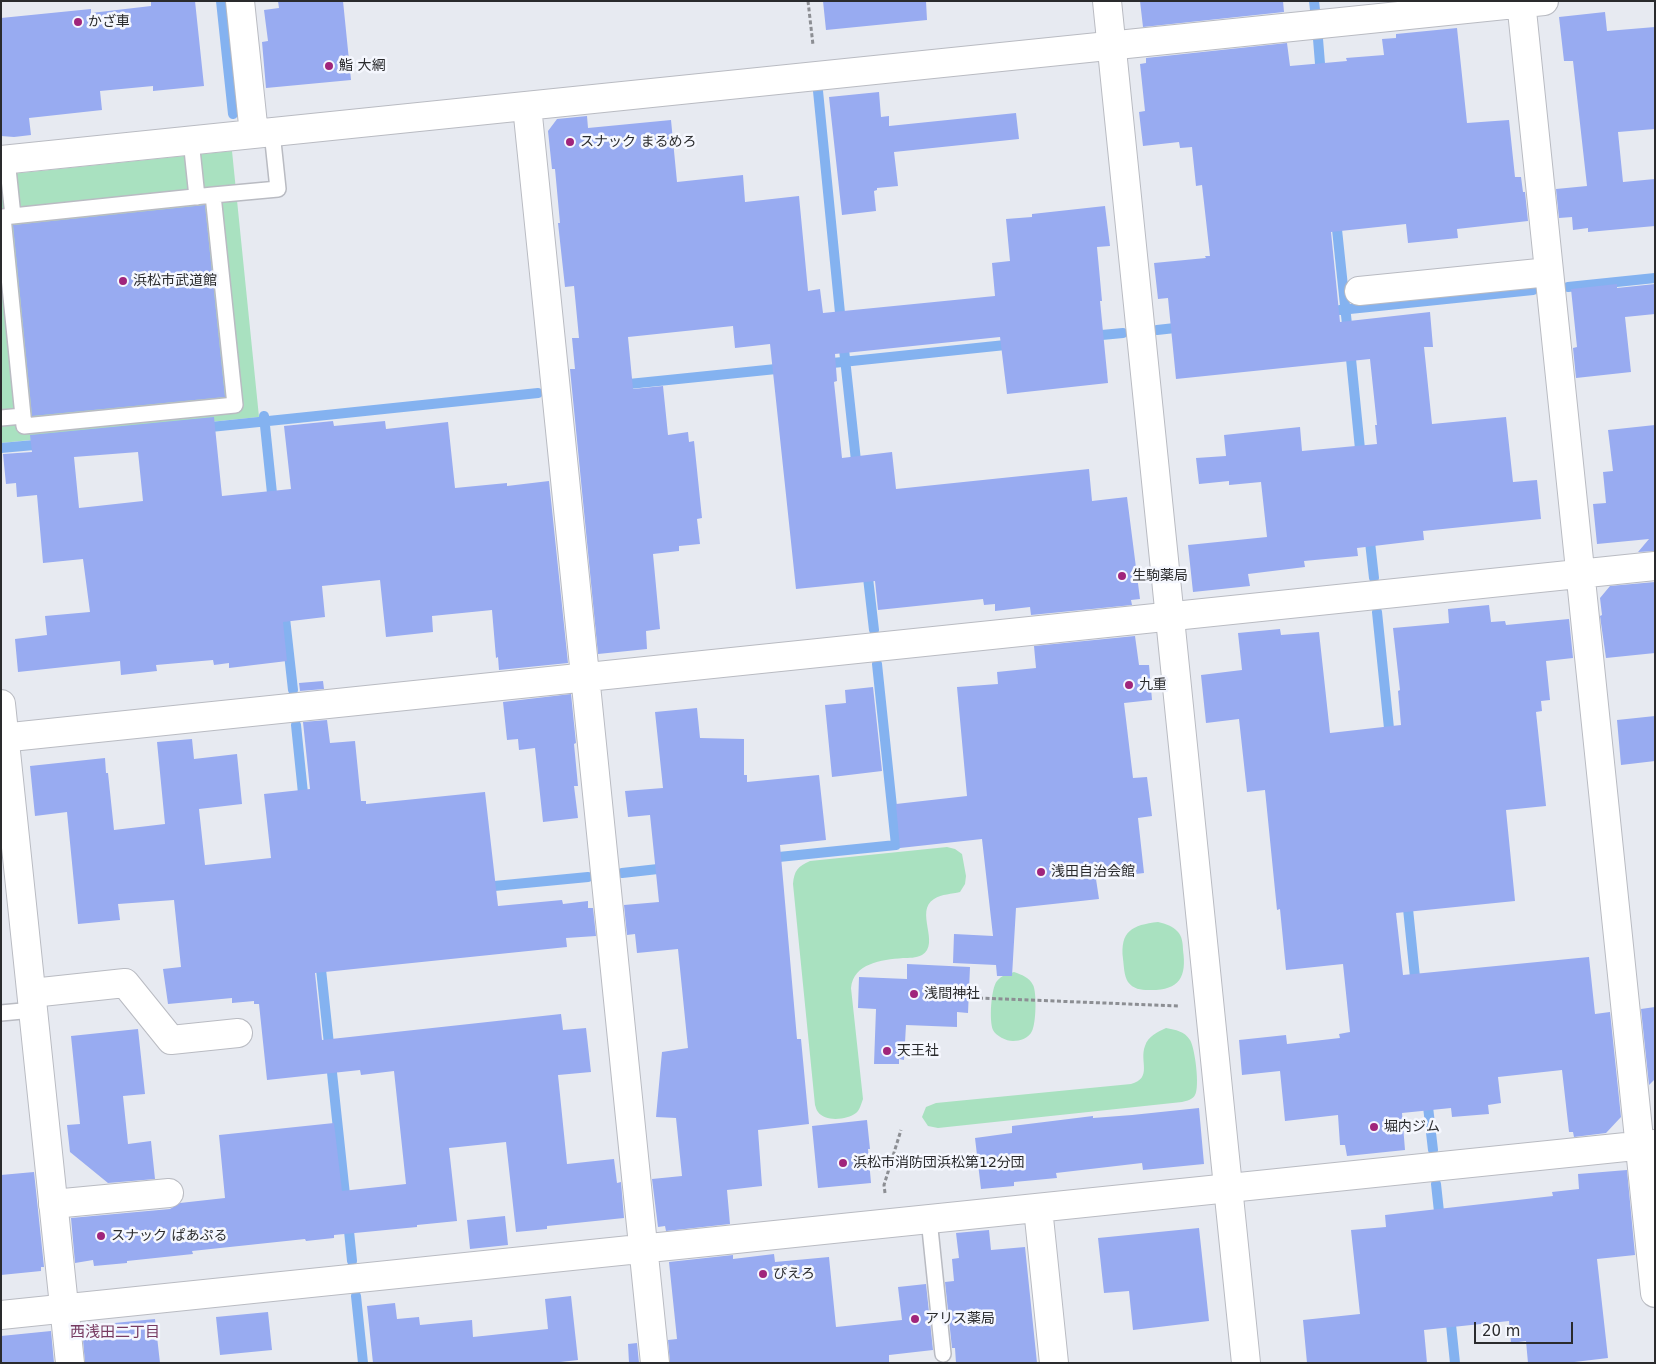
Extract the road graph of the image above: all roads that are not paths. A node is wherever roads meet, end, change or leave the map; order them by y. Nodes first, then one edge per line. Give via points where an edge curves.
1 (240, 1) edge
2 (1106, 1) edge
3 (1529, 2) edge
4 (1111, 46) junction
5 (527, 106) junction
6 (263, 133) junction
7 (191, 140) junction
8 (4, 159) edge
9 (213, 195) junction
10 (196, 197) junction
11 (13, 216) junction
12 (1549, 272) junction
13 (1359, 291) dead end
14 (23, 416) junction
15 (1, 418) edge
16 (1655, 566) edge
17 (1580, 574) junction
18 (1170, 617) junction
19 (585, 677) junction
20 (1, 704) edge
21 (3, 738) edge
22 (32, 1002) junction
23 (1, 1013) edge
24 (238, 1033) dead end
25 (1647, 1145) edge
26 (1228, 1188) junction
27 (169, 1193) dead end
28 (53, 1204) junction
29 (1038, 1208) junction
30 (929, 1219) junction
31 (643, 1248) junction
32 (1655, 1293) edge
33 (64, 1308) junction
34 (1, 1315) edge
35 (943, 1354) dead end
36 (70, 1363) edge
37 (655, 1363) edge
38 (1054, 1363) edge
39 (1246, 1363) edge

1 - 6 street
2 - 4 street
3 - 4 street
3 - 12 street
4 - 5 street
4 - 18 street
5 - 6 street
5 - 19 street
6 - 7 street
6 - 9 lane via 278,189
7 - 8 street
7 - 10 lane
8 - 11 lane
9 - 10 lane
9 - 14 lane via 235,405 24,426
10 - 11 lane
11 - 14 lane via 3,217
12 - 13 street
12 - 17 street
14 - 15 lane
16 - 17 street
17 - 18 street
17 - 25 street
18 - 19 street
18 - 26 street
19 - 21 street
19 - 31 street
20 - 21 street
21 - 22 street
22 - 23 lane
22 - 24 street via 125,984 171,1040
22 - 28 street
25 - 26 street
25 - 32 street
26 - 29 street
26 - 39 street
27 - 28 street
28 - 33 street
29 - 30 street
29 - 38 street
30 - 31 street
30 - 35 lane
31 - 33 street
31 - 37 street
33 - 34 street
33 - 36 street

